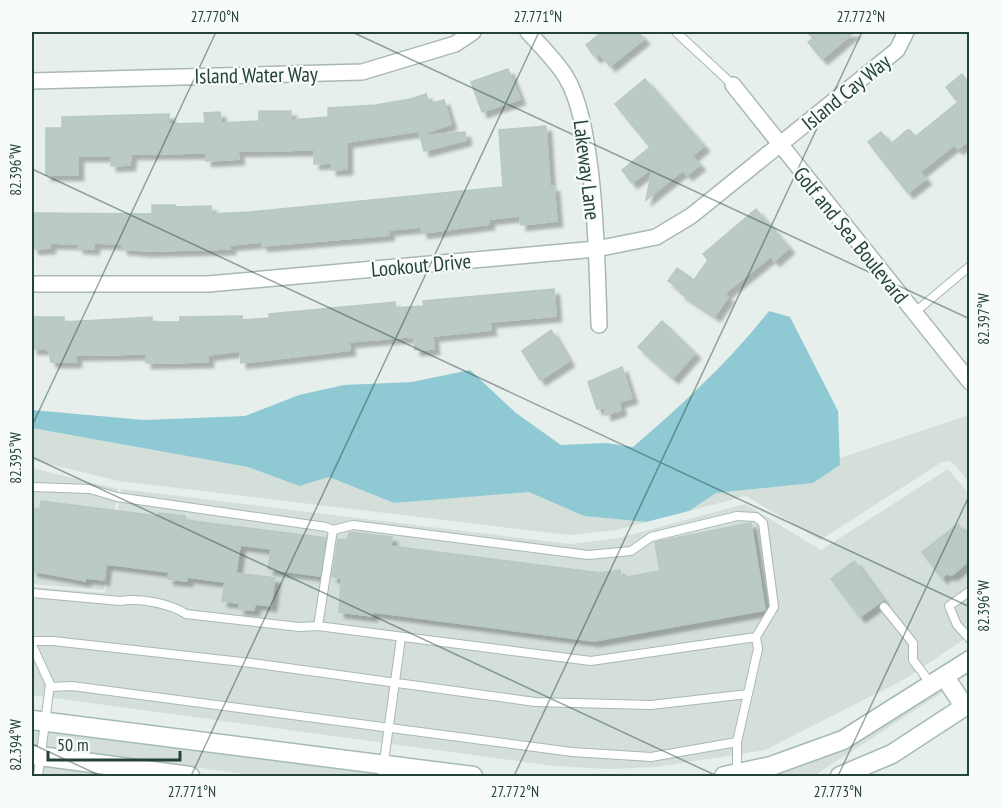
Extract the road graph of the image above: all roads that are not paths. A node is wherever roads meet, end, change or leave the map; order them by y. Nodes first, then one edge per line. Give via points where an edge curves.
1 (473, 32) edge
2 (528, 32) edge
3 (676, 32) edge
4 (906, 32) edge
5 (32, 81) edge
6 (733, 85) joint
7 (780, 146) junction
8 (596, 249) junction
9 (969, 266) edge
10 (32, 284) edge
11 (914, 313) junction
12 (599, 325) dead end
13 (969, 382) edge
14 (32, 487) edge
15 (333, 530) junction
16 (969, 591) edge
17 (32, 593) edge
18 (884, 607) dead end
19 (318, 626) junction
20 (756, 637) junction
21 (401, 638) junction
22 (969, 639) edge
23 (32, 643) edge
24 (969, 660) edge
25 (938, 681) junction
26 (395, 683) junction
27 (50, 687) junction
28 (747, 694) junction
29 (968, 707) edge
30 (38, 721) edge
31 (388, 728) junction
32 (737, 742) junction
33 (36, 755) edge
34 (382, 771) edge
35 (731, 775) edge
36 (38, 777) edge
37 (190, 777) edge
38 (473, 777) edge
39 (840, 777) edge

1 - 5 street, Island Water Way via 455,44 362,72
2 - 8 street, Lakeway Lane via 566,78 578,107 586,144
3 - 6 lane
4 - 7 street, Island Cay Way via 897,50
6 - 7 street, Golf and Sea Boulevard
7 - 8 street, Lookout Drive via 691,216 656,237
7 - 11 street, Golf and Sea Boulevard
8 - 10 street, Lookout Drive via 208,284
8 - 12 street, Lakeway Lane
9 - 11 lane
11 - 13 street, Golf and Sea Boulevard
14 - 15 lane via 90,489 117,497
15 - 19 lane
15 - 20 lane via 353,525 588,555 631,551 651,537 678,529 738,516 756,517 764,523 774,607
16 - 22 lane via 949,606 957,625
17 - 19 lane via 129,600 176,608 186,614
18 - 25 lane via 913,644 913,660
19 - 21 lane
20 - 21 lane via 591,661
20 - 28 lane via 758,649
21 - 26 lane
23 - 26 lane via 179,654
23 - 27 lane
24 - 25 main road
25 - 29 main road
25 - 35 main road via 843,740 771,766
26 - 28 lane via 593,706 651,705
26 - 31 lane
27 - 30 lane
27 - 31 lane via 72,686
28 - 32 lane
29 - 39 main road via 892,754
30 - 33 lane
30 - 34 main road
31 - 32 lane via 572,752 651,757
31 - 34 lane
32 - 35 lane
33 - 36 lane
33 - 37 main road
34 - 38 main road

